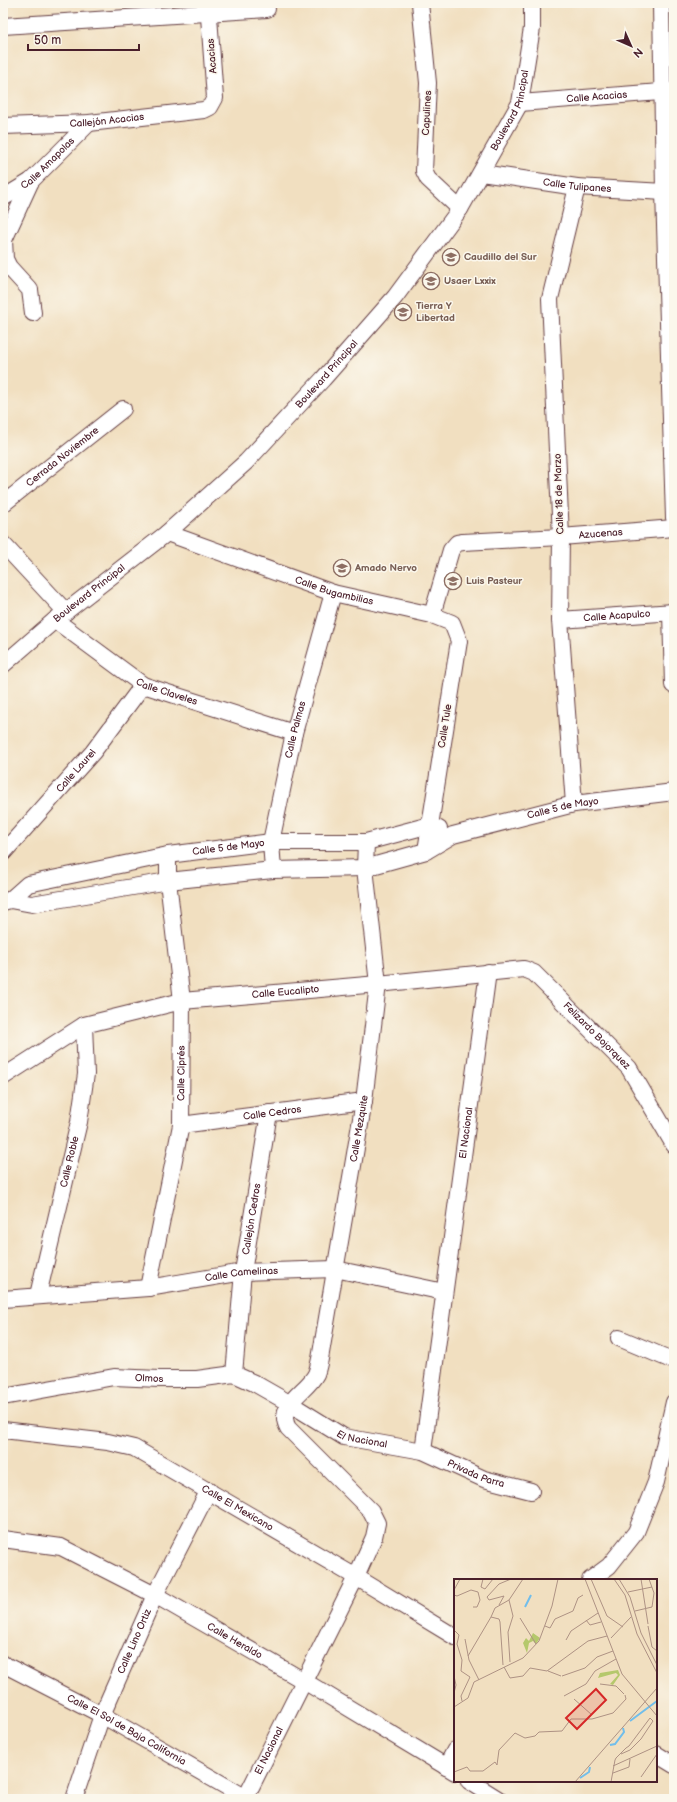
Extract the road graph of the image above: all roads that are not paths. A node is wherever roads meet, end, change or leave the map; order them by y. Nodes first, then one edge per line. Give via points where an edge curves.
1 (420, 3) edge
2 (532, 3) edge
3 (661, 3) edge
4 (208, 8) edge
5 (267, 9) dead end
6 (3, 26) edge
7 (668, 92) edge
8 (520, 103) junction
9 (210, 107) joint
10 (89, 123) junction
11 (3, 126) edge
12 (481, 172) junction
13 (31, 181) junction
14 (577, 187) junction
15 (669, 191) edge
16 (3, 198) edge
17 (460, 209) junction
18 (33, 313) dead end
19 (123, 409) dead end
20 (3, 504) edge
21 (674, 518) edge
22 (674, 528) edge
23 (167, 533) junction
24 (560, 537) junction
25 (3, 544) edge
26 (333, 592) junction
27 (672, 612) edge
28 (432, 615) junction
29 (61, 616) junction
30 (560, 620) junction
31 (3, 665) edge
32 (143, 685) junction
33 (673, 685) edge
34 (294, 733) junction
35 (674, 792) edge
36 (574, 804) junction
37 (430, 825) junction
38 (453, 835) junction
39 (272, 842) junction
40 (366, 842) junction
41 (426, 851) junction
42 (3, 853) edge
43 (168, 855) junction
44 (365, 868) junction
45 (273, 870) junction
46 (168, 881) junction
47 (6, 901) edge
48 (488, 972) junction
49 (378, 984) junction
50 (182, 1001) junction
51 (84, 1025) junction
52 (3, 1077) edge
53 (364, 1101) junction
54 (269, 1113) junction
55 (181, 1125) junction
56 (674, 1145) edge
57 (334, 1269) junction
58 (243, 1272) junction
59 (148, 1288) junction
60 (444, 1292) junction
61 (38, 1295) junction
62 (3, 1299) edge
63 (619, 1338) dead end
64 (674, 1361) edge
65 (234, 1374) junction
66 (3, 1397) edge
67 (674, 1402) edge
68 (289, 1403) junction
69 (3, 1430) edge
70 (423, 1451) junction
71 (209, 1490) junction
72 (531, 1491) dead end
73 (3, 1539) edge
74 (356, 1577) junction
75 (591, 1579) edge
76 (155, 1595) junction
77 (454, 1636) edge
78 (3, 1664) edge
79 (304, 1681) junction
80 (102, 1715) junction
81 (454, 1755) edge
82 (657, 1755) edge
83 (674, 1765) edge
84 (451, 1770) edge
85 (471, 1782) edge
86 (246, 1798) edge
87 (74, 1799) edge
88 (498, 1799) edge

1 - 17 street, Capulines via 428,83 424,171 428,179
2 - 8 street, Boulevard Principal via 532,28
3 - 7 street
4 - 5 street
4 - 6 street
4 - 9 street, Acacias via 215,98
7 - 8 street, Calle Acacias
7 - 15 street
8 - 12 street, Boulevard Principal
9 - 10 street, Callejón Acacias via 204,110
10 - 11 street, Callejón Acacias
10 - 13 street, Calle Amapolas
12 - 14 street, Calle Tulipanes
12 - 17 street, Boulevard Principal
13 - 16 street, Calle Amapolas
13 - 18 street via 4,240 5,259 30,290
14 - 15 street, Calle Tulipanes
14 - 24 street, Calle 18 de Marzo via 550,299
15 - 21 street
17 - 23 street, Boulevard Principal via 395,296 323,379 246,462
19 - 20 street, Cerrada Noviembre
22 - 24 street, Azucenas
23 - 26 street, Calle Bugambilias
23 - 29 street, Boulevard Principal
24 - 28 street, Azucenas via 456,544 451,550
24 - 30 street, Calle 18 de Marzo
25 - 29 street, Calle Claveles
26 - 28 street, Calle Bugambilias
26 - 34 street, Calle Palmas
27 - 30 street, Calle Acapulco
27 - 33 street
28 - 37 street, Calle Tule via 452,623 459,641
29 - 31 street, Boulevard Principal
29 - 32 street, Calle Claveles
30 - 36 street, Calle 18 de Marzo
32 - 34 street, Calle Claveles
32 - 42 street, Calle Laurel via 93,752
34 - 39 street, Calle Palmas
35 - 36 street, Calle 5 de Mayo
36 - 38 street, Calle 5 de Mayo
37 - 38 street
37 - 40 street, Calle 5 de Mayo
37 - 41 street, Calle Tule
38 - 41 street, Calle 5 de Mayo
39 - 40 street, Calle 5 de Mayo
39 - 43 street, Calle 5 de Mayo
39 - 45 street, Calle Palmas
40 - 44 street, Calle Mezquite
41 - 44 street, Calle 5 de Mayo
43 - 46 street, Calle Ciprés
43 - 47 street, Calle 5 de Mayo via 28,884
44 - 45 street, Calle 5 de Mayo
44 - 49 street, Calle Mezquite
45 - 46 street, Calle 5 de Mayo
46 - 47 street, Calle 5 de Mayo via 32,904
46 - 50 street, Calle Ciprés
48 - 49 street, Calle Eucalipto
48 - 56 street, Felizardo Bojorquez via 524,969 534,973 629,1068
48 - 60 street, El Nacional
49 - 50 street, Calle Eucalipto
49 - 53 street, Calle Mezquite
50 - 51 street, Calle Eucalipto
50 - 55 street, Calle Ciprés
51 - 52 street, Calle Eucalipto
51 - 61 street, Calle Roble via 86,1074 79,1122
53 - 54 street, Calle Cedros
53 - 57 street, Calle Mezquite
54 - 55 street, Calle Cedros
54 - 58 street, Callejón Cedros
55 - 59 street, Calle Ciprés
57 - 58 street, Calle Camelinas
57 - 60 street, Calle Camelinas
57 - 68 street, Calle Mezquite via 316,1374
58 - 59 street, Calle Camelinas
58 - 65 street, Callejón Cedros
59 - 61 street, Calle Camelinas
60 - 70 street, El Nacional
61 - 62 street, Calle Camelinas
63 - 64 street
65 - 66 street, Olmos via 197,1379 159,1380 114,1377
65 - 68 street
67 - 75 street via 656,1482 636,1532 609,1566
68 - 70 street, El Nacional via 344,1437
68 - 74 street, El Nacional via 285,1414 288,1428 371,1511 377,1523 374,1537
69 - 71 street, Calle El Mexicano via 108,1442 134,1448
70 - 72 street, Privada Parra via 484,1479
71 - 74 street, Calle El Mexicano
71 - 76 street, Calle Lino Ortiz
73 - 76 street, Calle Heraldo via 61,1547
74 - 77 street, Calle El Mexicano
74 - 79 street, El Nacional
76 - 79 street, Calle Heraldo
76 - 80 street, Calle Lino Ortiz
78 - 80 street, Calle El Sol de Baja California
79 - 84 street, Calle Heraldo
79 - 86 street, El Nacional
80 - 86 street, Calle El Sol de Baja California
80 - 87 street, Calle Lino Ortiz
81 - 84 street
82 - 83 street
85 - 88 street

